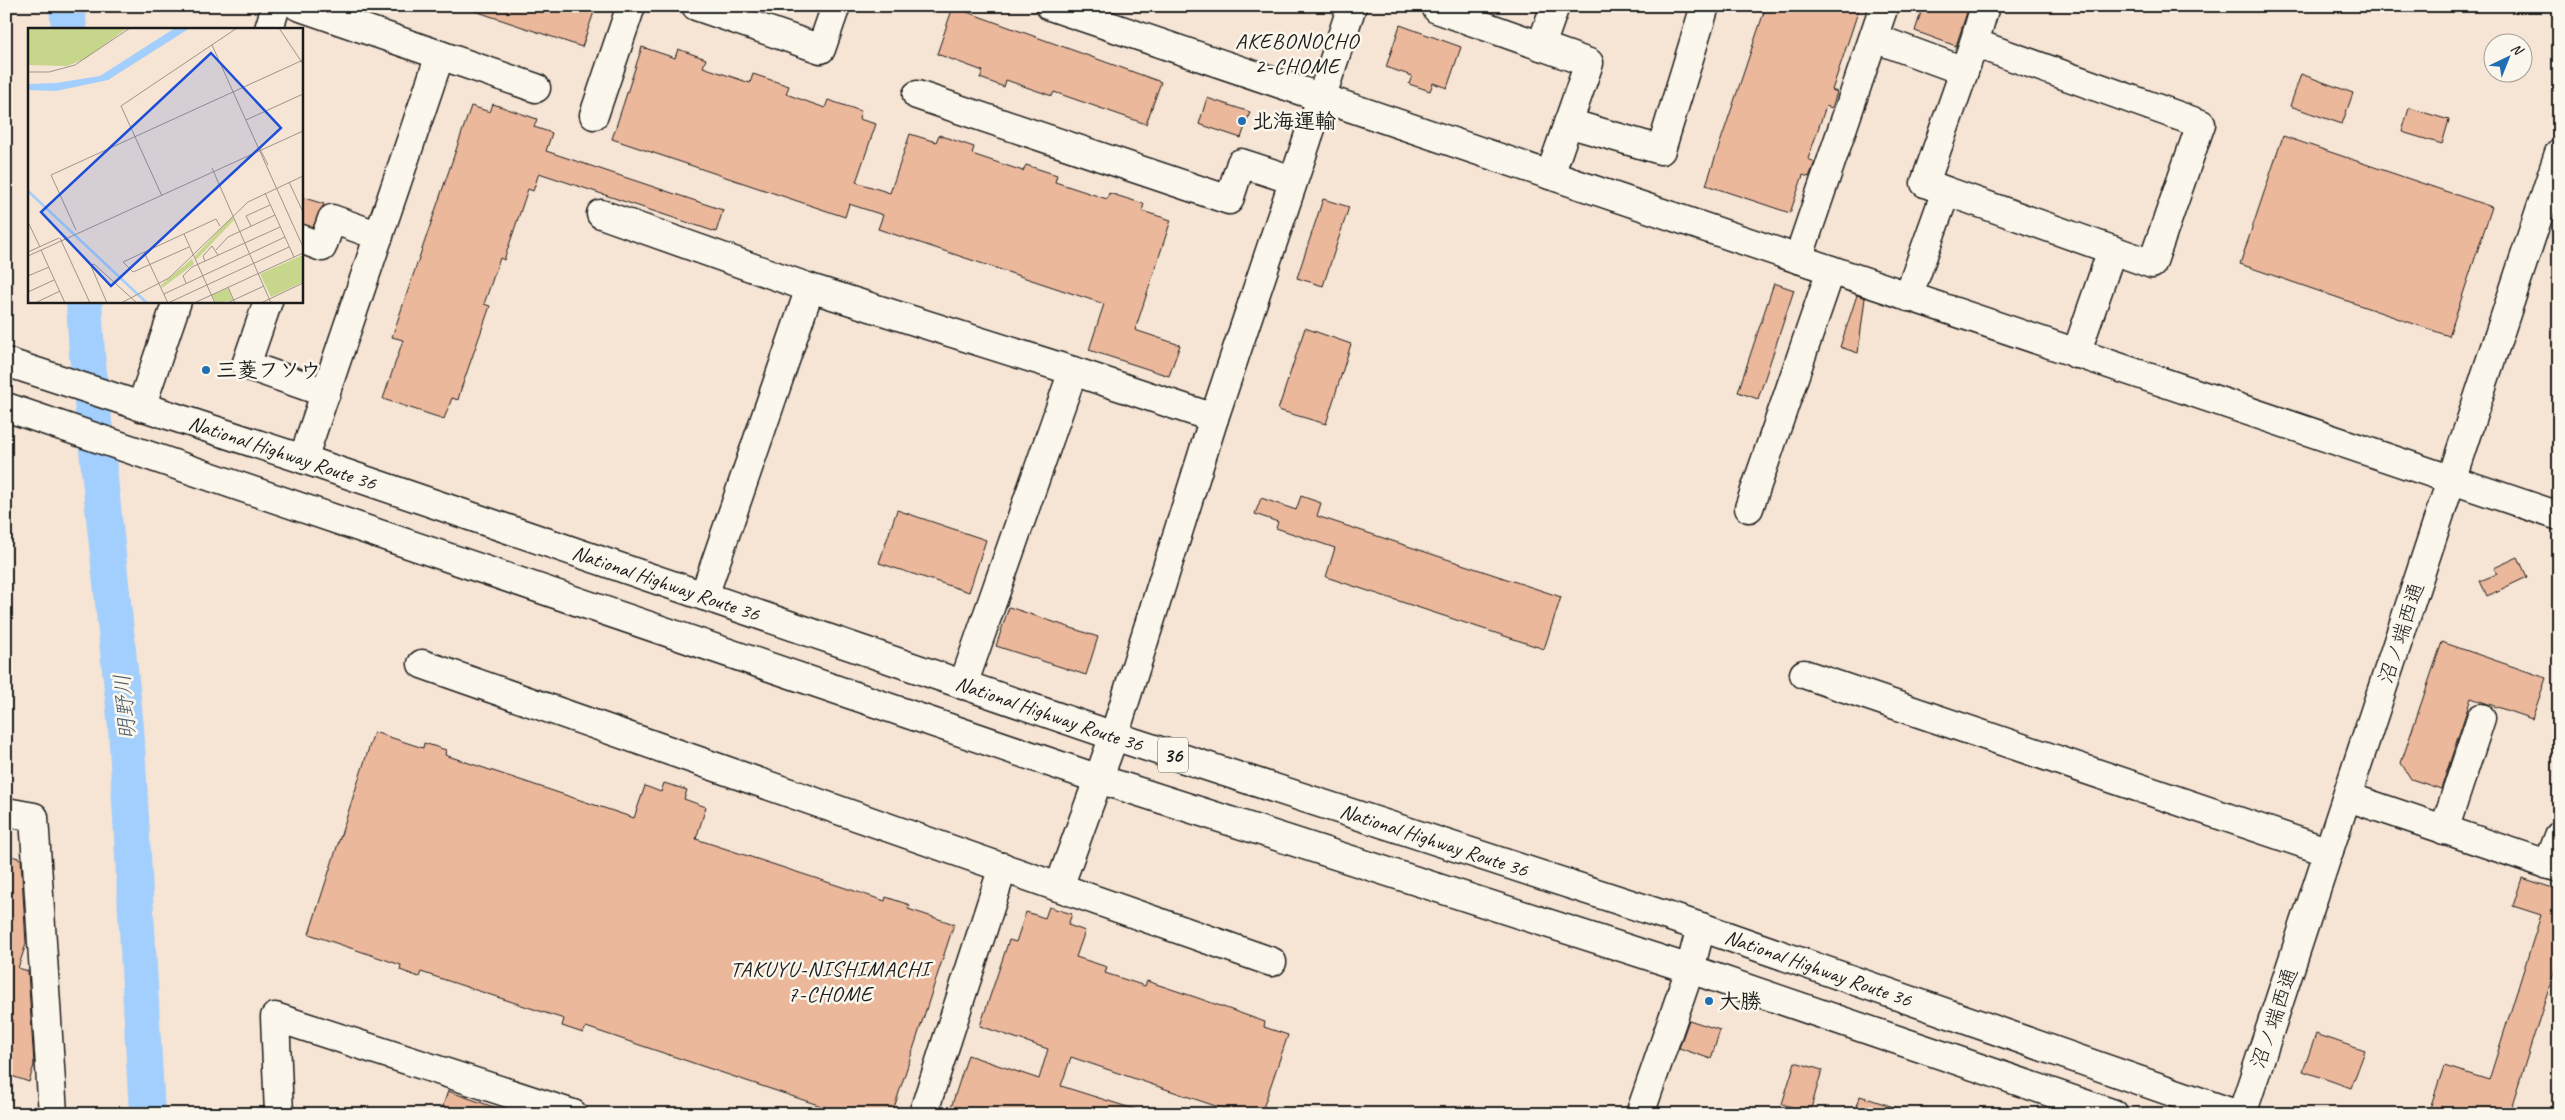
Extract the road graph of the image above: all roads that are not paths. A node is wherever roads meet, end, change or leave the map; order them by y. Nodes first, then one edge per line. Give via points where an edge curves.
1 (276, 6) edge
2 (298, 6) edge
3 (630, 6) edge
4 (696, 6) edge
5 (836, 6) edge
6 (1050, 6) edge
7 (1352, 6) edge
8 (1438, 6) edge
9 (1555, 6) edge
10 (1705, 6) edge
11 (1884, 6) edge
12 (1985, 6) edge
13 (269, 28) edge
14 (1874, 38) junction
15 (1974, 43) junction
16 (1541, 46) junction
17 (440, 55) junction
18 (1964, 71) junction
19 (536, 88) dead end
20 (917, 95) dead end
21 (1321, 97) junction
22 (594, 115) dead end
23 (1568, 123) junction
24 (2559, 153) edge
25 (1550, 175) junction
26 (1293, 180) junction
27 (1946, 191) junction
28 (601, 214) dead end
29 (379, 236) junction
30 (302, 239) edge
31 (2112, 250) junction
32 (1798, 259) junction
33 (1831, 270) junction
34 (810, 288) junction
35 (1908, 297) junction
36 (177, 302) edge
37 (268, 302) edge
38 (2076, 354) junction
39 (6, 362) edge
40 (1073, 371) junction
41 (326, 393) junction
42 (141, 407) junction
43 (6, 408) edge
44 (1214, 418) junction
45 (303, 459) junction
46 (2450, 481) junction
47 (1749, 508) dead end
48 (2559, 516) edge
49 (704, 596) junction
50 (422, 664) dead end
51 (1804, 674) dead end
52 (963, 685) junction
53 (2481, 718) dead end
54 (1114, 736) junction
55 (1100, 779) junction
56 (2348, 797) junction
57 (6, 812) edge
58 (2444, 830) junction
59 (2559, 836) edge
60 (2329, 852) junction
61 (2554, 866) edge
62 (1003, 868) junction
63 (1059, 887) junction
64 (1701, 927) junction
65 (1272, 962) dead end
66 (1690, 968) junction
67 (526, 1106) edge
68 (53, 1114) edge
69 (279, 1114) edge
70 (573, 1114) edge
71 (923, 1114) edge
72 (1640, 1114) edge
73 (2114, 1114) edge
74 (2235, 1114) edge
75 (2242, 1114) edge

1 - 13 main road
2 - 17 main road
3 - 22 main road
4 - 5 main road via 821,49
6 - 21 main road
7 - 21 main road
8 - 16 main road via 1437,9
9 - 16 main road
10 - 23 main road via 1661,150
11 - 14 main road
12 - 15 main road
14 - 18 main road
14 - 32 main road
15 - 18 main road
15 - 31 main road via 2201,124 2152,264
16 - 23 main road via 1589,63
17 - 19 main road
17 - 29 main road
18 - 27 main road via 1924,184
20 - 26 main road via 1229,200 1241,163
21 - 25 main road
21 - 26 main road
23 - 25 main road
24 - 46 main road, 沼ノ端西通
25 - 32 main road
26 - 44 main road
27 - 31 main road
27 - 35 main road
28 - 34 main road
29 - 30 main road via 332,220 322,247
29 - 41 main road
31 - 38 main road
32 - 33 main road
33 - 35 main road
33 - 47 main road
34 - 40 main road
34 - 49 main road
35 - 38 main road
36 - 42 main road
37 - 41 main road via 246,365
38 - 46 main road
39 - 42 main road, National Highway Route 36 / 36
40 - 44 main road
40 - 52 main road
41 - 45 main road
42 - 45 main road, National Highway Route 36 / 36
43 - 55 main road, National Highway Route 36 / 36
44 - 54 main road
45 - 49 main road, National Highway Route 36 / 36
46 - 48 main road
46 - 56 main road, 沼ノ端西通
49 - 52 main road, National Highway Route 36 / 36
50 - 62 main road
51 - 60 main road
52 - 54 main road, National Highway Route 36 / 36
53 - 58 main road
54 - 55 main road
54 - 64 main road, National Highway Route 36 / 36
55 - 63 main road
55 - 66 main road, National Highway Route 36 / 36
56 - 58 main road
56 - 60 main road, 沼ノ端西通
57 - 68 main road via 34,817
58 - 61 main road
59 - 61 main road
60 - 75 main road, 沼ノ端西通
62 - 63 main road
62 - 71 main road
63 - 65 main road
64 - 66 main road
64 - 74 main road, National Highway Route 36 / 36
66 - 72 main road
66 - 73 main road, National Highway Route 36 / 36
67 - 69 main road via 275,1017
67 - 70 main road

